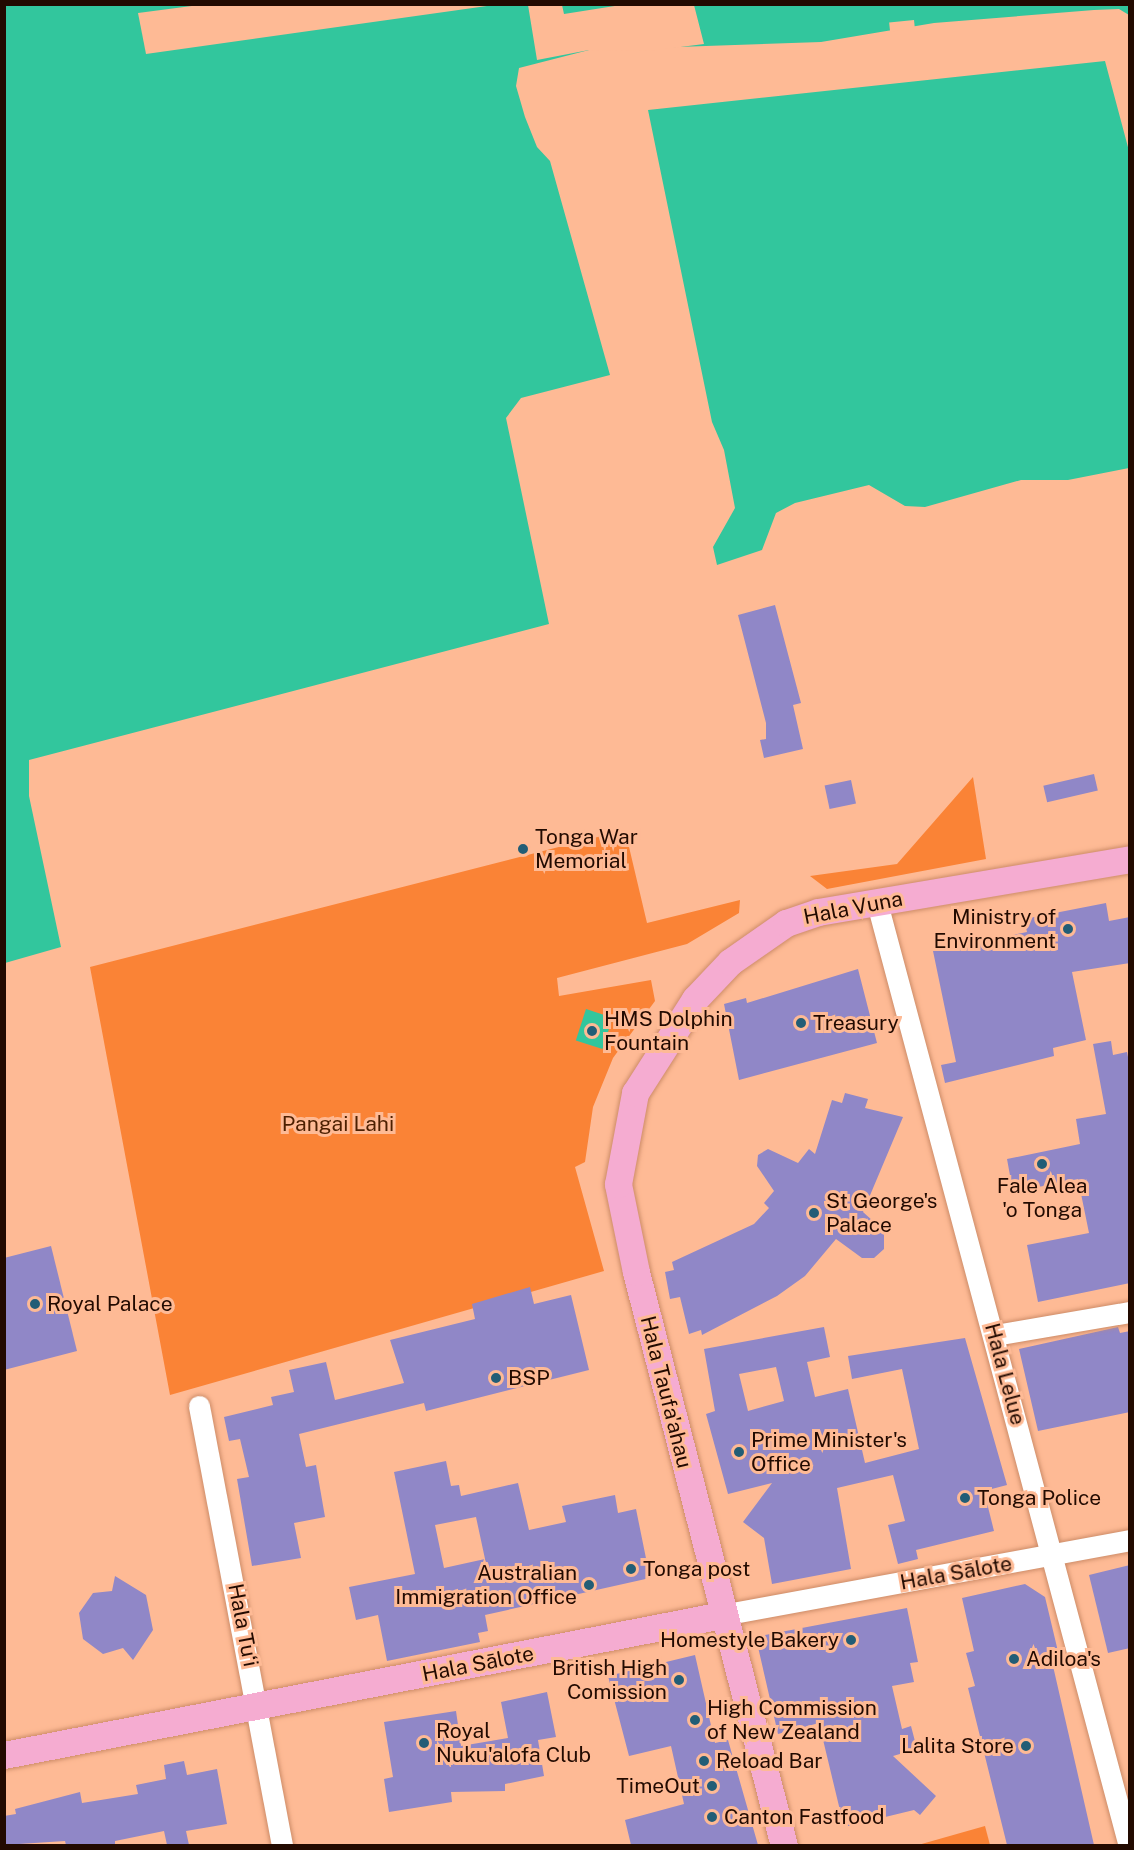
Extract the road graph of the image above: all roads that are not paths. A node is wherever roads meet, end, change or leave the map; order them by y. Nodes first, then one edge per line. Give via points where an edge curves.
1 (1130, 859) edge
2 (877, 903) junction
3 (730, 962) joint
4 (1130, 1312) edge
5 (995, 1335) junction
6 (199, 1406) dead end
7 (1130, 1540) edge
8 (1052, 1555) junction
9 (722, 1615) junction
10 (260, 1708) junction
11 (4, 1755) edge
12 (282, 1845) edge
13 (784, 1845) edge
14 (1129, 1845) edge

1 - 2 main road, Hala Vuna
2 - 3 main road, Hala Vuna via 786,923
2 - 5 street, Hala Lelue
3 - 9 main road, Hala Taufa'ahau via 664,1041 635,1093 618,1184
4 - 5 street
5 - 8 street, Hala Lelue
6 - 10 street, Hala Tuʻi
7 - 8 street, Hala Sālote
8 - 9 street, Hala Sālote
8 - 14 street, Hala Lelue
9 - 10 main road, Hala Sālote
9 - 13 main road, Hala Taufa'ahau
10 - 11 main road, Hala Sālote
10 - 12 street, Hala Tuʻi

